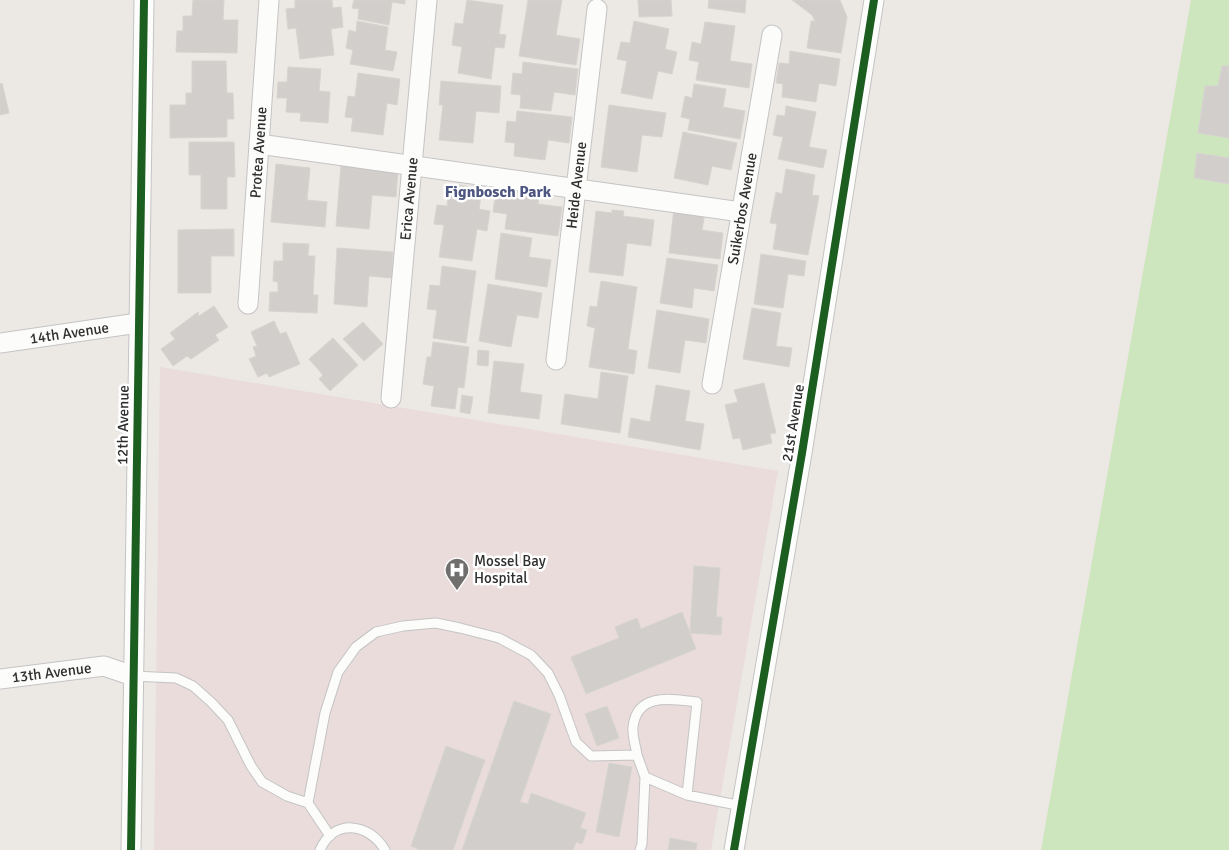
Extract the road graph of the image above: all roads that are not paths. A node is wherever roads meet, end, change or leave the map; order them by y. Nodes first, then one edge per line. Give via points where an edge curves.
1 (144, 0) edge
2 (269, 0) edge
3 (427, 0) edge
4 (874, 0) edge
5 (598, 9) dead end
6 (772, 35) dead end
7 (259, 144) junction
8 (412, 166) junction
9 (576, 189) junction
10 (741, 212) junction
11 (248, 304) dead end
12 (138, 323) junction
13 (0, 343) edge
14 (556, 360) dead end
15 (712, 384) dead end
16 (392, 398) dead end
17 (133, 676) junction
18 (0, 679) edge
19 (637, 755) junction
20 (645, 777) junction
21 (687, 795) junction
22 (308, 803) junction
23 (742, 806) junction
24 (330, 836) junction
25 (131, 850) edge
26 (320, 850) edge
27 (384, 850) edge
28 (640, 850) edge
29 (734, 850) edge

1 - 12 street, 12th Avenue
2 - 7 street, Protea Avenue
3 - 8 street, Erica Avenue
4 - 23 street, 21st Avenue
5 - 9 street, Heide Avenue
6 - 10 street, Suikerbos Avenue
7 - 8 street
7 - 11 street, Protea Avenue
8 - 9 street
8 - 16 street, Erica Avenue
9 - 10 street
9 - 14 street, Heide Avenue
10 - 15 street, Suikerbos Avenue
12 - 13 street, 14th Avenue
12 - 17 street, 12th Avenue
17 - 18 street, 13th Avenue via 104,666
17 - 22 lane via 176,678 193,686 228,720 250,766 262,782
17 - 25 street, 12th Avenue
19 - 20 lane
19 - 21 lane via 633,728 638,710 651,701 697,702
19 - 22 lane via 591,756 576,742 559,695 548,674 531,655 499,638 460,628 436,623 403,626 376,632 356,647 338,672 325,714
20 - 21 lane
20 - 28 lane
21 - 23 lane
22 - 24 lane
23 - 29 street, 21st Avenue
24 - 26 lane
24 - 27 lane via 340,830 361,829 379,841

